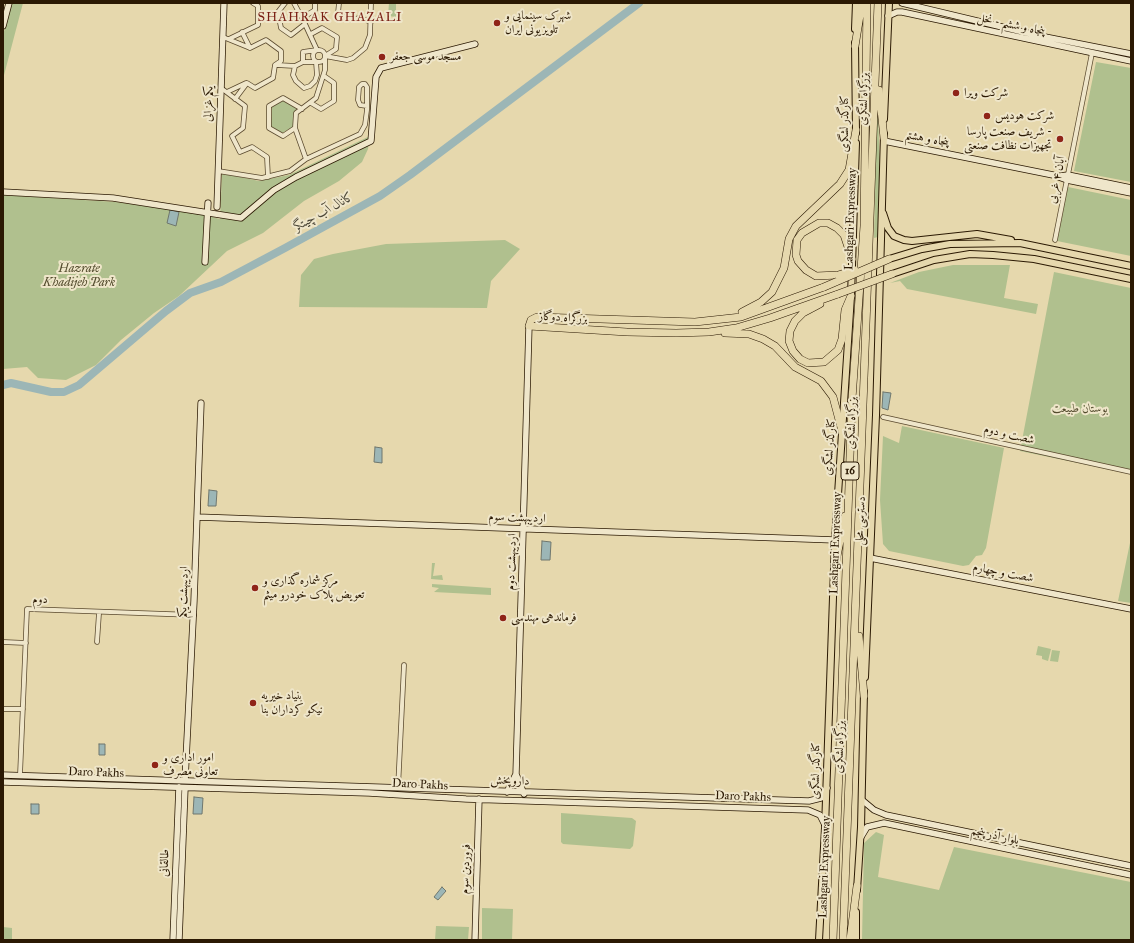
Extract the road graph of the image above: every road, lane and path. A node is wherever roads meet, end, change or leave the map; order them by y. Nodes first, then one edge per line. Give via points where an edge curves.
1 (9, 3) edge
2 (224, 3) edge
3 (253, 3) edge
4 (285, 3) edge
5 (294, 3) edge
6 (315, 3) edge
7 (338, 3) edge
8 (372, 3) edge
9 (856, 3) edge
10 (862, 3) edge
11 (867, 3) edge
12 (878, 3) edge
13 (889, 3) edge
14 (902, 3) edge
15 (888, 16) junction
16 (302, 18) junction
17 (371, 22) junction
18 (305, 24) junction
19 (3, 26) edge
20 (242, 32) junction
21 (311, 34) junction
22 (1040, 36) junction
23 (226, 38) junction
24 (1041, 43) junction
25 (475, 44) dead end
26 (855, 46) junction
27 (250, 48) junction
28 (317, 50) junction
29 (1092, 53) junction
30 (1131, 54) edge
31 (325, 56) junction
32 (1131, 61) edge
33 (303, 62) junction
34 (316, 62) junction
35 (876, 62) junction
36 (274, 64) junction
37 (295, 66) junction
38 (325, 70) junction
39 (324, 76) junction
40 (247, 83) junction
41 (221, 88) junction
42 (227, 92) junction
43 (235, 98) junction
44 (311, 103) junction
45 (367, 106) junction
46 (302, 109) junction
47 (295, 128) junction
48 (856, 130) junction
49 (884, 140) junction
50 (306, 159) junction
51 (218, 171) junction
52 (268, 177) junction
53 (1068, 178) junction
54 (1131, 188) edge
55 (3, 192) edge
56 (1131, 194) edge
57 (208, 203) dead end
58 (881, 204) junction
59 (217, 207) dead end
60 (207, 213) junction
61 (1055, 240) dead end
62 (1020, 242) junction
63 (852, 259) junction
64 (889, 259) joint
65 (205, 262) dead end
66 (1110, 262) junction
67 (1131, 262) edge
68 (873, 266) junction
69 (1131, 266) edge
70 (892, 274) joint
71 (1131, 279) edge
72 (838, 294) junction
73 (851, 296) junction
74 (719, 320) junction
75 (529, 326) junction
76 (709, 332) junction
77 (201, 403) dead end
78 (883, 416) dead end
79 (842, 431) junction
80 (1131, 472) edge
81 (849, 487) junction
82 (197, 517) junction
83 (524, 529) junction
84 (835, 540) junction
85 (870, 558) junction
86 (836, 566) junction
87 (856, 601) junction
88 (1131, 609) edge
89 (99, 613) junction
90 (194, 615) junction
91 (3, 642) edge
92 (97, 642) dead end
93 (26, 643) junction
94 (404, 665) dead end
95 (864, 696) junction
96 (3, 709) edge
97 (23, 710) junction
98 (516, 774) junction
99 (4, 775) edge
100 (20, 775) junction
101 (61, 776) junction
102 (185, 780) junction
103 (3, 782) edge
104 (61, 783) junction
105 (182, 787) junction
106 (398, 788) junction
107 (827, 788) junction
108 (507, 792) junction
109 (524, 792) junction
110 (479, 799) junction
111 (862, 800) junction
112 (523, 801) junction
113 (809, 801) junction
114 (808, 810) junction
115 (825, 828) junction
116 (860, 837) junction
117 (1131, 866) edge
118 (1131, 875) edge
119 (857, 886) junction
120 (173, 940) edge
121 (179, 940) edge
122 (475, 940) edge
123 (819, 940) edge
124 (833, 940) edge
125 (843, 940) edge
126 (850, 940) edge
127 (856, 940) edge

1 - 19 street
2 - 23 street, یکم غزالی
3 - 20 street via 258,6 258,25
4 - 18 street via 278,12 281,28 291,34
5 - 16 street
6 - 16 street via 315,10
7 - 17 street via 338,13 350,20 360,18
8 - 17 street
9 - 26 main road, کنارگذر لشگری
10 - 26 highway
11 - 81 highway, Lashgari Expressway / 16 via 864,226
12 - 35 highway, بزرگراه لشگری / 16
13 - 15 main road
14 - 22 street, پنجاه و ششم - نخل
15 - 24 street, پنجاه و ششم - نخل via 902,12
15 - 49 main road
16 - 18 street
17 - 31 street via 368,42 357,56 347,60
18 - 21 street
20 - 23 street
20 - 27 street
21 - 28 street
21 - 31 street via 322,28 337,37 336,49
22 - 24 street
22 - 30 street, پنجاه و ششم - نخل
23 - 27 street
23 - 41 street, یکم غزالی
24 - 29 street, پنجاه و ششم - نخل
25 - 60 street via 381,68 376,77 371,141 274,190 241,218
26 - 48 main road, کنارگذر لشگری
27 - 36 street via 266,40 281,51 281,61
28 - 31 street via 322,51
28 - 33 street via 303,52
28 - 34 street via 312,55
29 - 32 street, پنجاه و ششم - نخل
29 - 53 street, آبان ۴ غربی
31 - 34 street via 322,62
31 - 38 street
33 - 34 street
33 - 37 street
34 - 37 street via 316,81 304,88 296,82 293,75
34 - 38 street
35 - 49 highway
35 - 87 highway, بزرگراه لشگری / 16
36 - 37 street
36 - 40 street via 273,78 255,88
38 - 39 street
39 - 44 street via 316,98
39 - 44 street via 334,83 334,101 321,109
40 - 42 street
40 - 43 street
41 - 42 street
41 - 51 street, یکم غزالی
42 - 43 street
43 - 52 street via 245,106 243,128 232,136 240,152 252,147 267,157
44 - 46 street
45 - 45 street via 367,87 362,84 359,87 358,100 360,105
45 - 50 street via 365,125 360,134
46 - 47 street via 296,113
46 - 47 street via 283,98 269,106 269,128 283,136
47 - 50 street
48 - 63 main road, کنارگذر لشگری
48 - 74 highway via 849,170 840,184 796,226 789,239 784,268 772,292 750,309
49 - 53 street, پنجاه و هشتم
49 - 58 main road
50 - 52 street via 290,171
51 - 52 street via 255,178
51 - 59 street, یکم غزالی
53 - 54 street, پنجاه و هشتم
53 - 56 street, پنجاه و هشتم
53 - 61 street, آبان ۴ غربی
55 - 60 street via 113,198
57 - 60 street
58 - 62 main road via 888,228 894,236 904,240 977,234
58 - 85 main road, دسترسی محلی
60 - 65 street
62 - 64 main road via 950,244
62 - 66 main road
63 - 68 highway, bridge via 844,235 832,225 819,223 802,233 798,240 798,261 816,276 838,275
63 - 73 main road, کنارگذر لشگری
64 - 68 highway, بزرگراه دوگاز, bridge
66 - 67 street
66 - 69 main road
68 - 74 highway, بزرگراه دوگاز, bridge via 824,287 740,317
70 - 71 main road via 934,260 970,254 1034,259
70 - 72 highway, بزرگراه دوگاز, bridge
72 - 73 highway via 795,321 789,341 800,359 808,363 824,362 838,350
72 - 76 highway, بزرگراه دوگاز via 770,318 736,328
73 - 79 main road, کنارگذر لشگری
74 - 75 highway, بزرگراه دوگاز via 695,322 537,317 531,320
75 - 76 highway, بزرگراه دوگاز via 627,332
75 - 83 street, اردیبهشت دوم
76 - 79 highway via 749,334 775,346 795,367 821,381 834,397
77 - 82 street, اردیبهشت یکم
78 - 80 street, شصت و دوم
79 - 84 main road, کنارگذر لشگری
81 - 86 highway
81 - 124 highway, Lashgari Expressway / 16
82 - 83 street, اردیبهشت سوم
82 - 90 street, اردیبهشت یکم
83 - 84 street, اردیبهشت سوم
83 - 98 street, اردیبهشت دوم
84 - 86 main road, کنارگذر لشگری
85 - 88 street, شصت و چهارم
85 - 95 main road, دسترسی محلی
86 - 107 main road, کنارگذر لشگری
87 - 95 highway
87 - 125 highway, بزرگراه لشگری / 16
89 - 90 street, دوم
89 - 92 street
89 - 93 street, دوم via 27,609
90 - 102 street, اردیبهشت یکم
91 - 93 street
93 - 97 street, دوم
94 - 106 street
95 - 111 main road
96 - 97 street
97 - 100 street, دوم
98 - 108 street, اردیبهشت دوم
98 - 109 street, اردیبهشت دوم
99 - 100 street, داروپخش
99 - 103 street via 7,779
100 - 101 street, داروپخش
101 - 102 street, داروپخش
101 - 104 street
102 - 106 street, داروپخش
103 - 104 street, Daro Pakhs
104 - 105 street, Daro Pakhs
105 - 110 street, Daro Pakhs
105 - 120 street, طالقانی
105 - 121 street
106 - 108 street, داروپخش
107 - 113 street via 821,798
107 - 115 main road, کنارگذر لشگری
108 - 109 street, داروپخش
109 - 112 street
109 - 113 street, داروپخش
110 - 112 street, Daro Pakhs
110 - 122 street, فروردین سوم
111 - 116 main road
111 - 117 street, بلوار آذر پنجم via 874,810 886,814
112 - 114 street, Daro Pakhs
113 - 114 street via 811,805
114 - 115 street via 820,815
115 - 123 main road, کنارگذر لشگری
116 - 118 street, بلوار آذر پنجم via 867,827 884,823
116 - 119 main road
119 - 126 highway
119 - 127 main road

